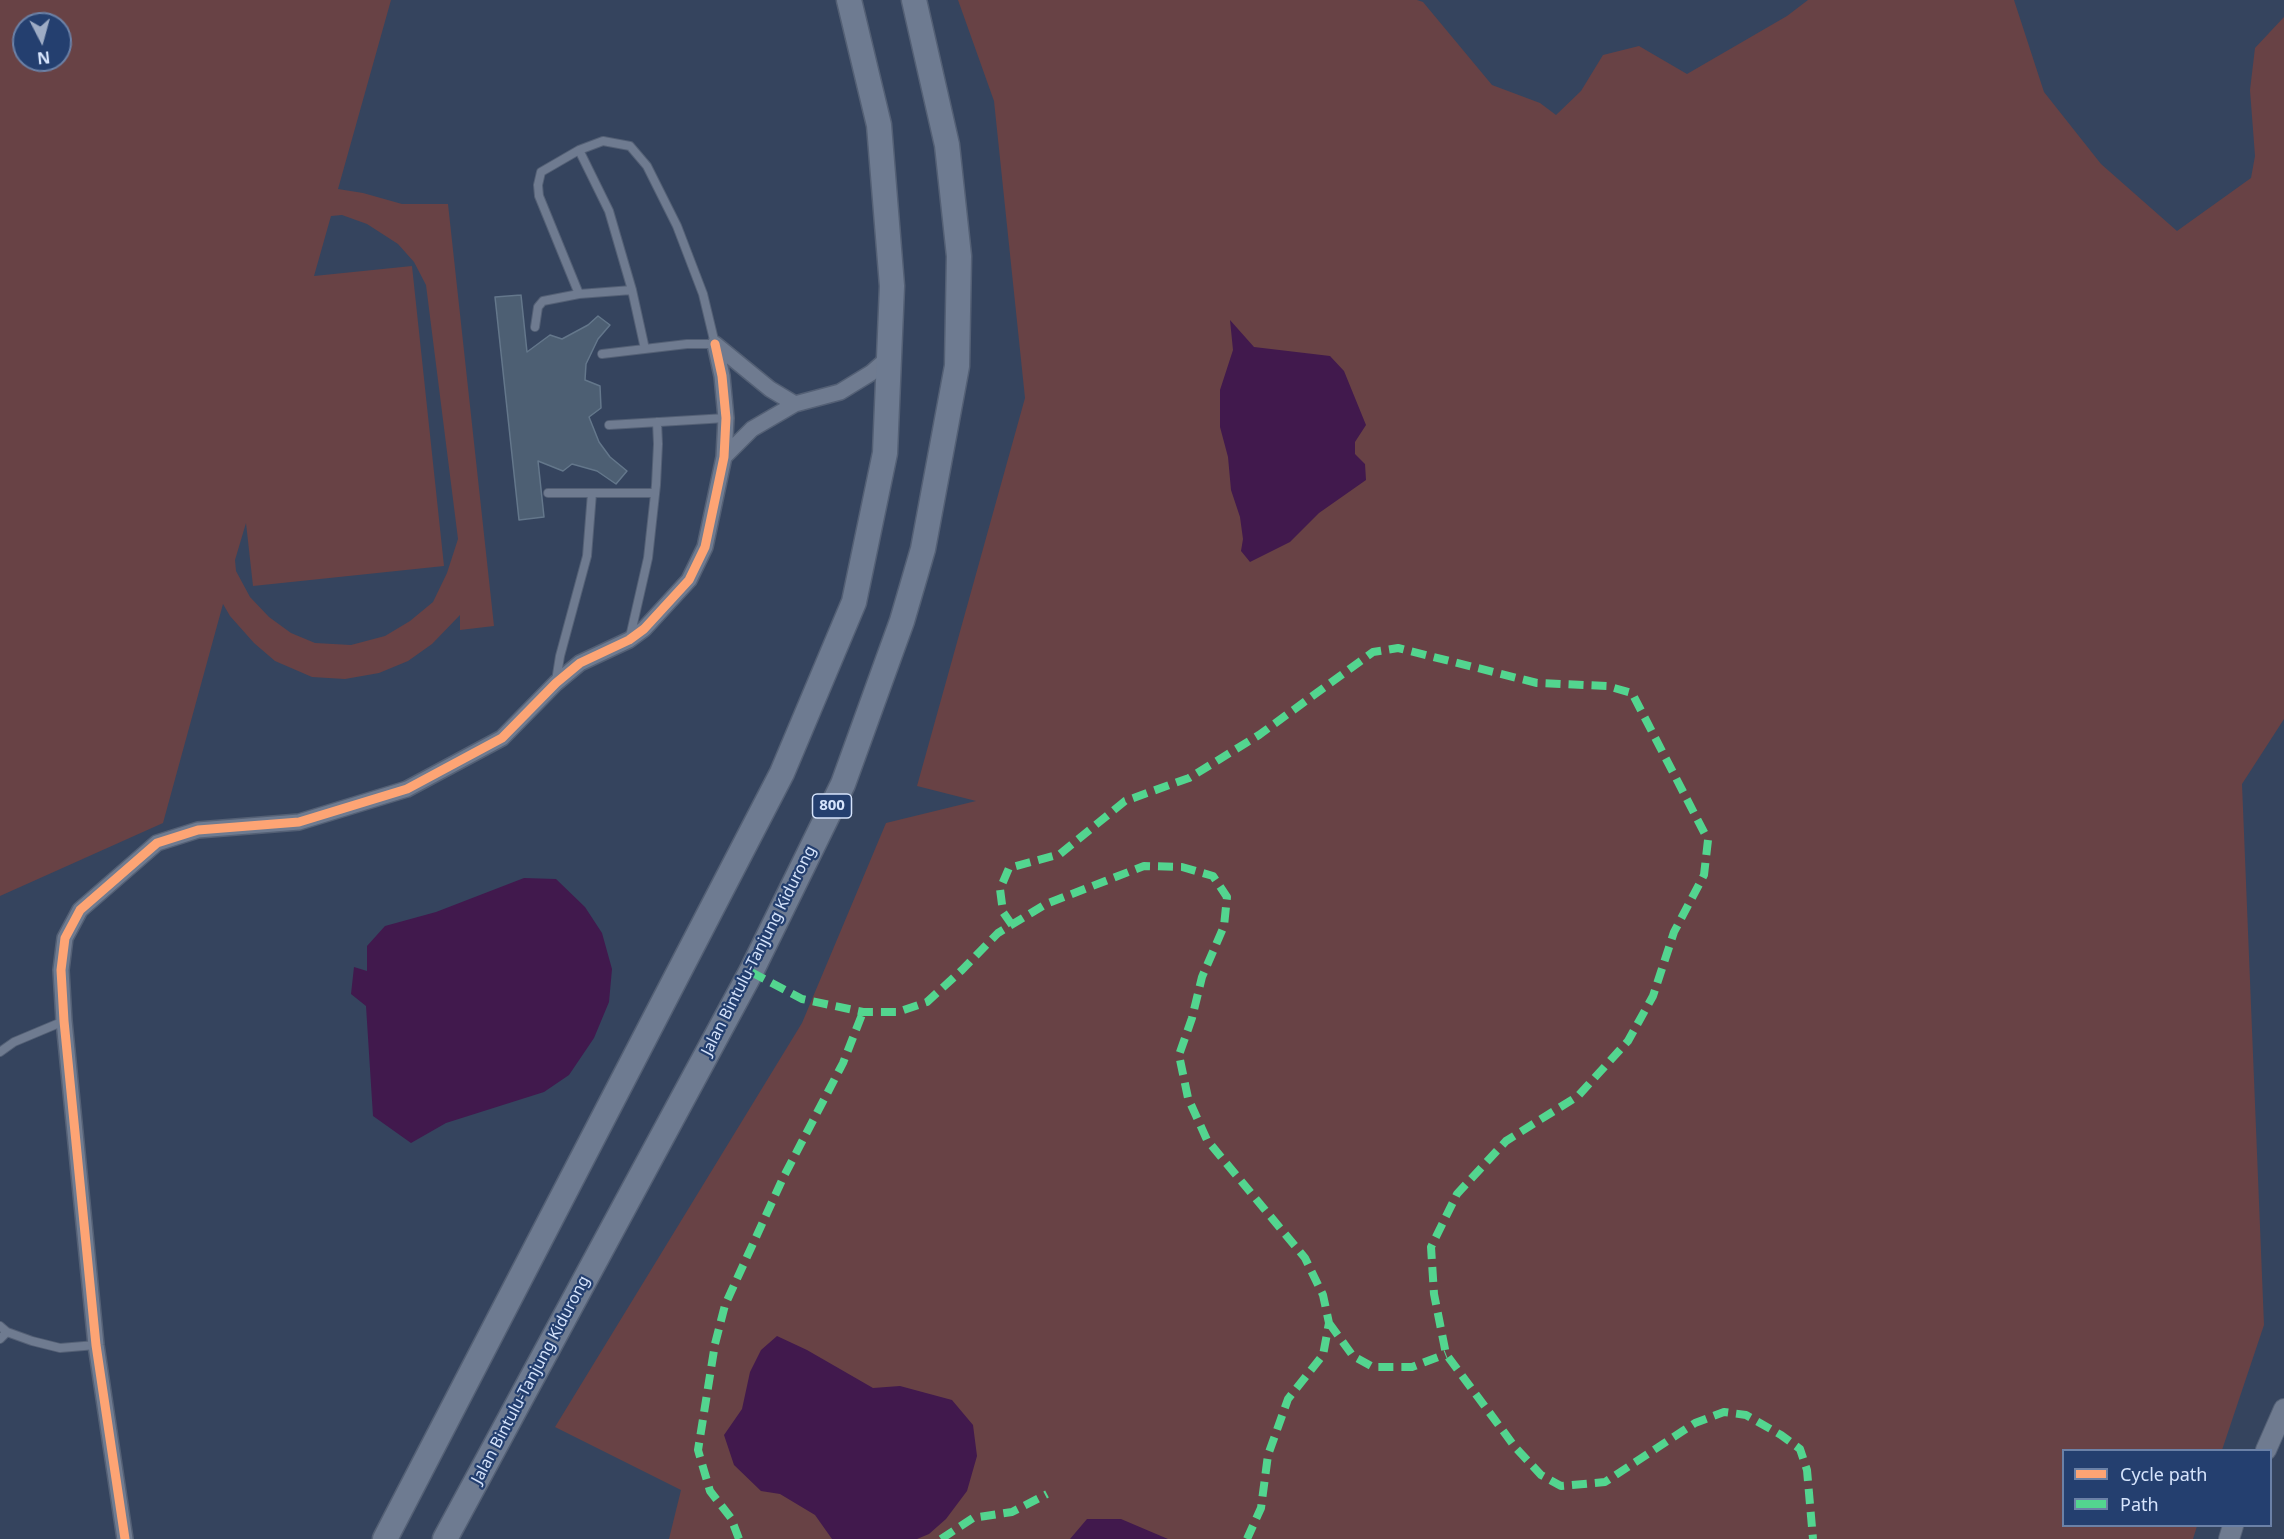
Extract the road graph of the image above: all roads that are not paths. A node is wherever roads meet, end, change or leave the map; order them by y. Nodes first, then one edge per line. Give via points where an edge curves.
1 (849, 0) edge
2 (914, 0) edge
3 (579, 150) junction
4 (632, 290) junction
5 (579, 294) junction
6 (535, 327) dead end
7 (715, 344) junction
8 (645, 350) junction
9 (602, 354) dead end
10 (888, 358) junction
11 (795, 404) junction
12 (726, 418) junction
13 (657, 422) junction
14 (609, 425) dead end
15 (724, 457) junction
16 (548, 493) dead end
17 (592, 493) junction
18 (655, 493) junction
19 (629, 639) junction
20 (556, 682) junction
21 (64, 1021) junction
22 (0, 1052) edge
23 (0, 1326) edge
24 (7, 1332) junction
25 (0, 1339) edge
26 (96, 1345) junction
27 (2284, 1409) edge
28 (2266, 1449) edge
29 (125, 1539) edge
30 (385, 1539) edge
31 (445, 1539) edge

1 - 10 main road via 879,125 892,286
2 - 31 main road, Jalan Bintulu-Tanjung Kidurong / 800 via 947,145 959,256 957,366 923,549 903,621 843,784 751,972
3 - 4 lane via 609,211
3 - 5 lane via 541,172 538,185
3 - 7 lane via 603,141 630,146 647,166 677,226 703,294
4 - 5 lane
4 - 8 lane
5 - 6 lane via 543,300
7 - 8 lane
7 - 11 street
7 - 12 street via 723,376
8 - 9 lane
10 - 11 street via 840,392
10 - 30 main road via 885,453 854,602 782,773
11 - 15 street via 752,429
12 - 13 lane
12 - 15 street
13 - 14 lane
13 - 18 lane
15 - 19 street via 705,547 689,580 644,629
16 - 17 lane
17 - 18 lane
17 - 20 lane via 587,556
18 - 19 lane via 648,558
19 - 20 street via 580,663
20 - 21 street via 502,738 407,789 299,822 198,830 157,843 80,910 65,938 61,970
21 - 22 lane
21 - 26 street
23 - 24 lane
24 - 25 lane
24 - 26 lane via 60,1348
26 - 29 street
27 - 28 street

